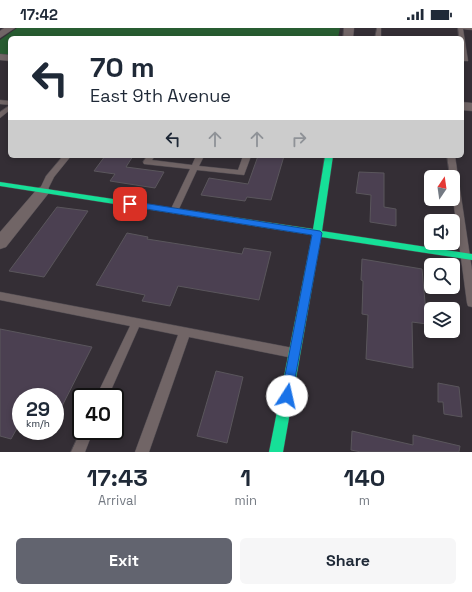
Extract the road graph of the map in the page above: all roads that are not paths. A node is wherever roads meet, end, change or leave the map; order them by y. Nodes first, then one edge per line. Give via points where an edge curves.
1 (10, 28) edge
2 (464, 28) edge
3 (472, 29) edge
4 (0, 35) edge
5 (464, 49) edge
6 (464, 60) edge
7 (8, 109) edge
8 (0, 116) edge
9 (64, 158) edge
10 (150, 158) edge
11 (199, 158) edge
12 (246, 158) edge
13 (329, 158) edge
14 (451, 158) edge
15 (195, 168) junction
16 (0, 184) edge
17 (43, 191) junction
18 (174, 211) junction
19 (317, 233) junction
20 (0, 243) edge
21 (468, 256) edge
22 (0, 296) edge
23 (472, 303) edge
24 (136, 322) junction
25 (185, 332) junction
26 (295, 353) junction
27 (106, 388) edge
28 (83, 440) edge
29 (78, 452) edge
30 (142, 452) edge
31 (276, 452) edge

1 - 4 street
2 - 3 lane
5 - 6 lane via 466,60
7 - 8 lane
9 - 17 lane via 50,176
10 - 15 lane via 147,162
11 - 15 lane
12 - 15 lane via 241,173
13 - 19 street
14 - 21 lane
15 - 18 lane
16 - 17 street
17 - 18 street
17 - 20 street
18 - 19 street
19 - 21 street
19 - 26 street
21 - 23 lane
22 - 24 lane
24 - 25 lane
24 - 27 lane
25 - 26 lane
25 - 30 lane
26 - 31 street
28 - 29 lane

